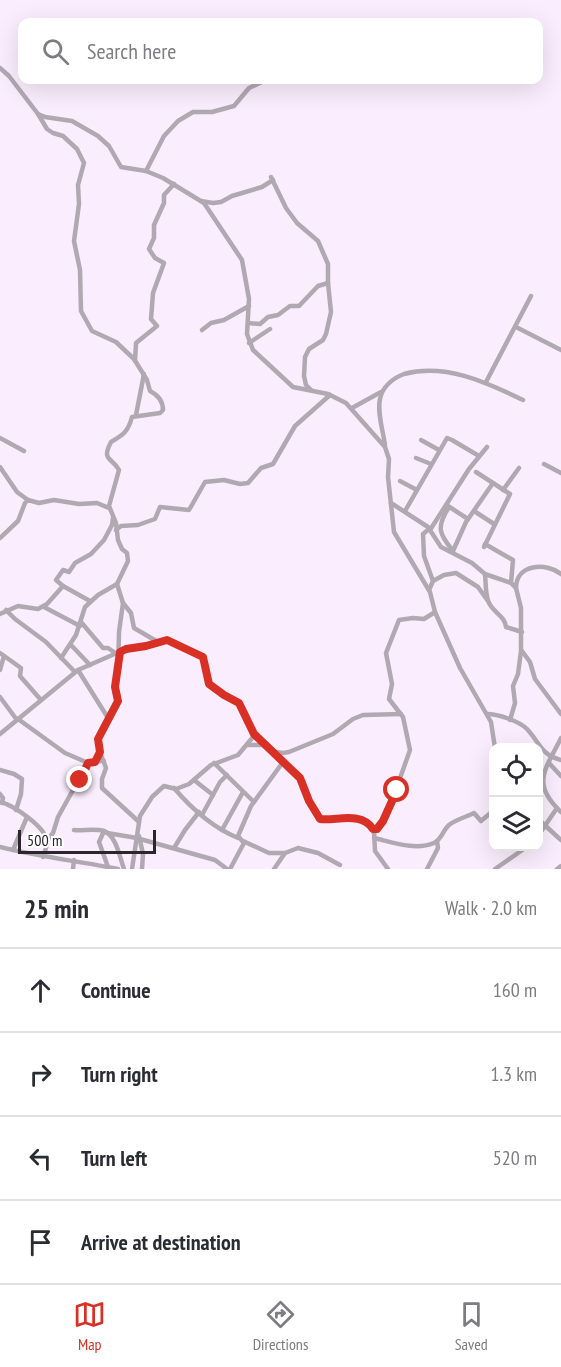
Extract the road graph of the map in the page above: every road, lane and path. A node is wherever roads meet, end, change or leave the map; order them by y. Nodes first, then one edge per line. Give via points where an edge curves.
1 (0, 68) edge
2 (258, 84) edge
3 (38, 114) junction
4 (146, 171) junction
5 (174, 184) junction
6 (201, 201) junction
7 (221, 202) junction
8 (212, 214) junction
9 (328, 283) junction
10 (531, 296) dead end
11 (249, 306) junction
12 (248, 323) junction
13 (516, 327) junction
14 (270, 328) dead end
15 (202, 330) dead end
16 (249, 343) junction
17 (561, 350) edge
18 (135, 361) junction
19 (144, 374) junction
20 (486, 382) junction
21 (314, 392) junction
22 (382, 392) junction
23 (330, 395) junction
24 (523, 400) dead end
25 (352, 408) junction
26 (136, 415) junction
27 (0, 438) edge
28 (421, 440) dead end
29 (386, 447) junction
30 (487, 447) dead end
31 (439, 450) junction
32 (24, 451) dead end
33 (479, 456) junction
34 (416, 458) dead end
35 (431, 464) junction
36 (544, 464) dead end
37 (0, 467) edge
38 (519, 468) dead end
39 (476, 472) dead end
40 (561, 474) edge
41 (400, 480) dead end
42 (493, 483) junction
43 (417, 490) junction
44 (503, 490) junction
45 (28, 500) junction
46 (391, 502) junction
47 (107, 506) junction
48 (447, 506) junction
49 (405, 511) junction
50 (474, 511) junction
51 (113, 518) junction
52 (468, 519) junction
53 (494, 524) junction
54 (116, 529) junction
55 (109, 530) junction
56 (430, 530) junction
57 (0, 538) edge
58 (485, 574) junction
59 (561, 574) edge
60 (433, 581) junction
61 (511, 583) junction
62 (117, 584) junction
63 (63, 586) junction
64 (516, 588) junction
65 (429, 590) junction
66 (488, 600) junction
67 (90, 601) junction
68 (123, 603) junction
69 (44, 606) junction
70 (6, 610) junction
71 (435, 612) junction
72 (0, 614) edge
73 (81, 625) junction
74 (522, 632) junction
75 (158, 642) junction
76 (71, 645) junction
77 (521, 651) junction
78 (118, 653) junction
79 (2, 654) edge
80 (62, 657) junction
81 (90, 665) junction
82 (0, 670) edge
83 (76, 671) junction
84 (0, 697) edge
85 (41, 700) junction
86 (401, 714) junction
87 (487, 714) junction
88 (561, 714) edge
89 (108, 718) junction
90 (17, 719) junction
91 (510, 720) junction
92 (0, 734) edge
93 (255, 736) junction
94 (561, 738) edge
95 (494, 743) edge
96 (247, 745) junction
97 (266, 746) junction
98 (270, 750) junction
99 (100, 752) junction
100 (550, 760) junction
101 (561, 760) edge
102 (104, 761) junction
103 (95, 762) junction
104 (283, 762) junction
105 (86, 763) junction
106 (214, 763) junction
107 (0, 770) edge
108 (227, 775) junction
109 (561, 776) edge
110 (194, 780) junction
111 (174, 788) junction
112 (243, 792) junction
113 (0, 794) edge
114 (213, 795) junction
115 (254, 802) junction
116 (1, 803) edge
117 (16, 810) junction
118 (559, 810) edge
119 (199, 813) junction
120 (489, 814) edge
121 (27, 817) junction
122 (137, 818) junction
123 (543, 823) edge
124 (546, 826) junction
125 (74, 830) dead end
126 (222, 830) junction
127 (543, 830) edge
128 (106, 832) junction
129 (374, 832) junction
130 (138, 838) junction
131 (240, 839) junction
132 (47, 840) junction
133 (561, 840) edge
134 (437, 841) junction
135 (0, 847) edge
136 (174, 848) junction
137 (13, 850) junction
138 (521, 851) edge
139 (285, 853) junction
140 (43, 857) junction
141 (74, 860) junction
142 (340, 865) dead end
143 (561, 866) edge
144 (108, 867) junction
145 (384, 867) edge
146 (73, 869) edge
147 (118, 869) edge
148 (124, 869) edge
149 (132, 869) edge
150 (142, 869) edge
151 (228, 869) edge
152 (274, 869) edge
153 (427, 869) edge
154 (495, 869) edge
155 (558, 869) edge

1 - 3 street
2 - 4 street via 234,105 212,112 193,112 178,121 164,136
3 - 4 street via 72,121 106,142 121,167
3 - 18 street via 47,129 63,136 77,149 84,163 78,185 74,240 82,313 92,331 116,342
4 - 5 street
5 - 6 street
5 - 18 street via 164,195 149,248 152,256 164,262 152,295 151,319 157,326 136,343
6 - 7 street
6 - 8 street
7 - 8 street
7 - 9 street via 262,187 272,178 286,208 318,241 328,264
8 - 11 street via 242,260
9 - 12 street via 318,286 299,306 288,307 260,324
9 - 21 street via 331,312 326,334 305,357 305,382
10 - 13 street
11 - 12 street
11 - 15 street
12 - 16 street
13 - 17 street
13 - 20 street
14 - 16 street
16 - 21 street via 290,385
18 - 19 street
19 - 26 street
19 - 26 street via 163,410
20 - 22 street via 418,370 396,377
20 - 24 street
21 - 23 street
22 - 25 street
22 - 29 street via 379,404
23 - 25 street
23 - 54 street via 296,426 273,464 261,468 248,483 205,482 189,510 160,507 155,519
25 - 29 street
26 - 47 street via 108,448 106,455 119,473
27 - 32 street
28 - 31 street
29 - 46 street
30 - 33 street
31 - 33 street via 448,438
31 - 35 street
33 - 48 street
34 - 35 street
35 - 43 street
36 - 40 street
37 - 45 street via 15,490
38 - 44 street
39 - 42 street
41 - 43 street
42 - 44 street
42 - 50 street
43 - 49 street
44 - 53 street via 510,495
45 - 47 street
45 - 57 street via 18,521
46 - 49 street
46 - 65 street via 394,532
47 - 51 street
48 - 52 street
48 - 52 street via 440,532 453,551
48 - 56 street
49 - 56 street
50 - 52 street
50 - 53 street
51 - 54 street
51 - 55 street
53 - 61 street via 484,546 513,560
54 - 55 street
54 - 62 street via 128,558
55 - 63 street via 91,554 56,578
56 - 58 street via 441,547
56 - 60 street via 423,534 423,552
58 - 61 street
58 - 66 street
59 - 64 street via 550,568 531,568 519,576
60 - 65 street
60 - 66 street via 458,574 478,587
61 - 64 street
62 - 67 street
62 - 68 street
63 - 67 street
63 - 69 street
64 - 74 street
65 - 71 street
66 - 74 street via 505,620 506,627
67 - 73 street
68 - 75 street via 131,613 134,628
68 - 78 street
69 - 70 street via 36,610 18,606
69 - 73 street
70 - 72 street
70 - 80 street
71 - 86 street via 424,620 399,620 387,649 392,684 388,697
71 - 87 street via 460,668
73 - 76 street
73 - 78 street via 104,648
74 - 77 street
75 - 78 street
75 - 93 street via 172,641 202,656 209,684 239,703
76 - 80 street
76 - 81 street
77 - 88 street via 530,662 535,679
77 - 91 street
78 - 81 street
78 - 89 street via 118,701
79 - 82 street
79 - 85 street via 21,668 20,676
80 - 83 street
81 - 83 street
83 - 85 street
83 - 89 street
84 - 90 street
85 - 90 street
86 - 98 street via 363,715 333,734 289,752
86 - 129 street via 410,750 387,814
87 - 91 street
87 - 95 street
89 - 99 street via 98,739
90 - 92 street
90 - 105 street via 63,752
91 - 100 street via 526,728
93 - 96 street
93 - 97 street
94 - 100 street
96 - 97 street
96 - 106 street via 235,757
97 - 98 street
98 - 104 street
99 - 102 street
99 - 103 street
100 - 101 street
100 - 109 street
100 - 118 street via 543,776 545,792
102 - 103 street
102 - 122 street via 107,770 102,788
103 - 105 street
104 - 115 street
104 - 129 street via 300,778 320,819 362,820
105 - 132 street
106 - 108 street
106 - 110 street
107 - 117 street via 22,781
108 - 112 street
108 - 114 street
110 - 111 street
110 - 114 street
111 - 119 street
111 - 122 street via 166,786 159,790
112 - 115 street
112 - 126 street
113 - 116 street
114 - 119 street
115 - 131 street
116 - 117 street
117 - 121 street
118 - 124 street
119 - 126 street
119 - 136 street
120 - 134 street via 481,821 474,813 453,822
121 - 132 street
121 - 137 street
122 - 130 street
123 - 124 street
124 - 127 street
124 - 133 street
125 - 128 street
126 - 131 street
128 - 130 street
128 - 144 street via 99,843
128 - 148 street
129 - 134 street via 412,846
129 - 145 street via 375,851
130 - 136 street
130 - 149 street
130 - 150 street
131 - 139 street via 266,852
131 - 151 street via 244,843
132 - 140 street
134 - 153 street via 438,848
135 - 137 street
136 - 151 street via 215,860
137 - 140 street
138 - 154 street
139 - 142 street via 298,848 318,852
139 - 152 street
140 - 141 street
141 - 144 street
141 - 146 street
143 - 155 street
144 - 147 street

